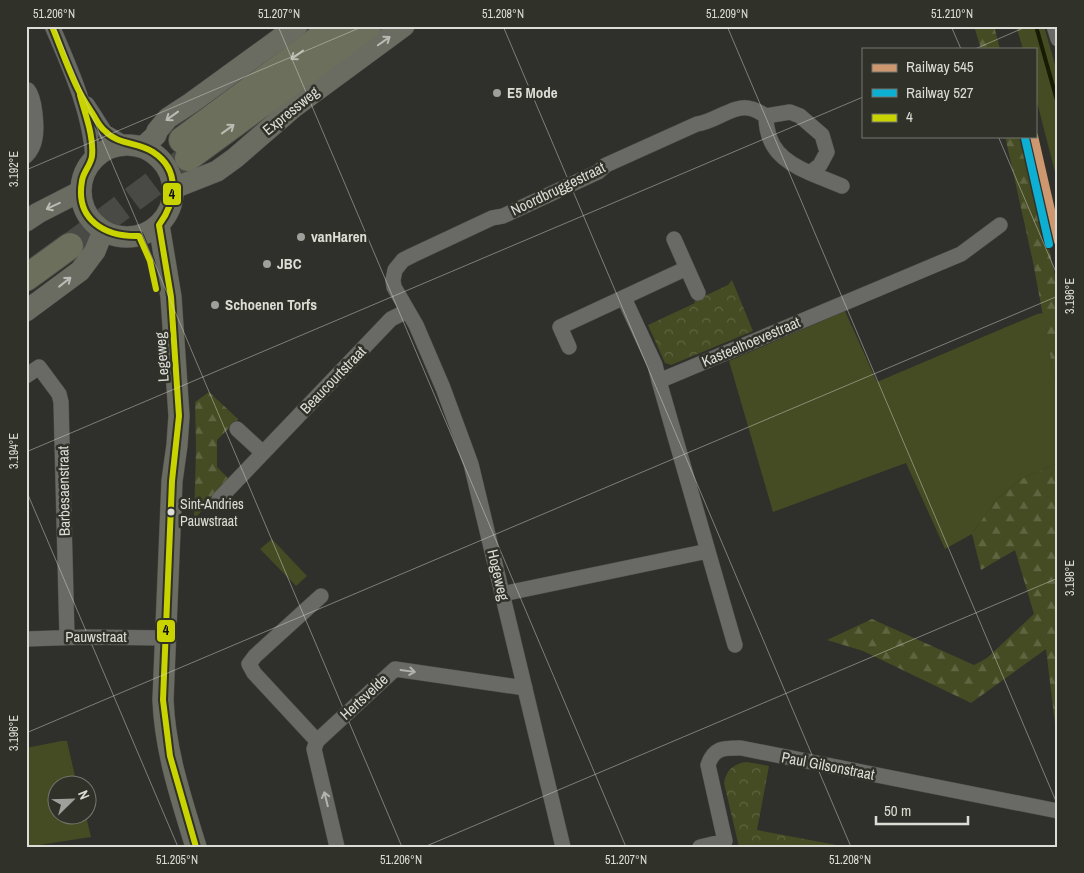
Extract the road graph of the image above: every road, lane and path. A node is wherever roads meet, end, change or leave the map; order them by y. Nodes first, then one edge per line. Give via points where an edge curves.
1 (52, 26) edge
2 (297, 26) edge
3 (336, 26) edge
4 (368, 26) edge
5 (404, 26) edge
6 (1054, 26) edge
7 (1058, 38) edge
8 (28, 90) dead end
9 (80, 94) junction
10 (766, 116) junction
11 (134, 146) junction
12 (26, 156) edge
13 (93, 158) junction
14 (810, 174) junction
15 (842, 186) dead end
16 (174, 188) junction
17 (81, 191) junction
18 (26, 221) edge
19 (158, 225) junction
20 (1000, 225) dead end
21 (103, 230) junction
22 (139, 236) junction
23 (674, 238) dead end
24 (26, 256) edge
25 (687, 268) junction
26 (26, 278) edge
27 (698, 292) dead end
28 (624, 298) junction
29 (26, 311) edge
30 (407, 311) junction
31 (569, 347) dead end
32 (26, 376) edge
33 (659, 381) junction
34 (237, 429) dead end
35 (263, 454) junction
36 (172, 481) junction
37 (219, 500) dead end
38 (708, 550) junction
39 (502, 594) junction
40 (321, 596) dead end
41 (67, 637) junction
42 (165, 638) junction
43 (26, 639) edge
44 (735, 645) dead end
45 (525, 688) junction
46 (317, 741) junction
47 (1058, 811) edge
48 (196, 847) edge
49 (337, 847) edge
50 (563, 847) edge
51 (700, 847) edge

1 - 9 street
2 -> 11 street via 168,118 156,135
3 -> 4 highway, Expressweg via 182,151
16 -> 5 street, Expressweg via 217,171 294,107
6 - 7 street
8 - 12 street via 32,95 36,128 31,151
9 - 11 street via 105,132
9 - 13 street via 92,140
10 - 14 street via 772,146 787,162
10 - 14 street, Noordbruggestraat via 790,112 800,116 822,136 828,152
10 - 30 street, Noordbruggestraat via 740,107 707,123 697,124 403,260 393,280
11 - 13 street via 113,146
11 - 16 street via 154,152 164,162
13 - 17 street via 82,178
14 - 15 street
16 - 19 street via 167,214
17 -> 18 street
17 - 21 street via 86,213
19 - 22 street
19 - 36 street, Legeweg via 171,296 179,416
20 - 33 street, Kasteelhoevestraat via 961,254
21 - 22 street via 114,235
29 -> 21 street via 80,270 95,251
22 - 36 street, Legeweg via 154,270
23 - 25 street
24 - 26 highway via 65,239
25 - 27 street
25 - 28 street
28 - 31 street via 560,327
28 - 33 street via 655,365
30 - 35 street, Beaucourtstraat via 391,319
30 - 39 street, Hogeweg via 443,388 471,464
32 - 41 street, Barbesaenstraat via 38,367 61,402
33 - 38 street
34 - 35 street
35 - 37 street, Beaucourtstraat
36 - 42 street, Legeweg
38 - 39 street
38 - 44 street
39 - 45 street, Hogeweg
40 - 46 street via 249,664 254,674
41 - 42 street, Pauwstraat
41 - 43 street, Pauwstraat
42 - 48 street, Legeweg via 165,731
46 -> 45 street, Hertsvelde via 395,669
45 - 50 street, Hogeweg
49 -> 46 street via 314,749
47 - 51 street, Paul Gilsonstraat via 741,748 726,748 711,756 708,765 725,841

